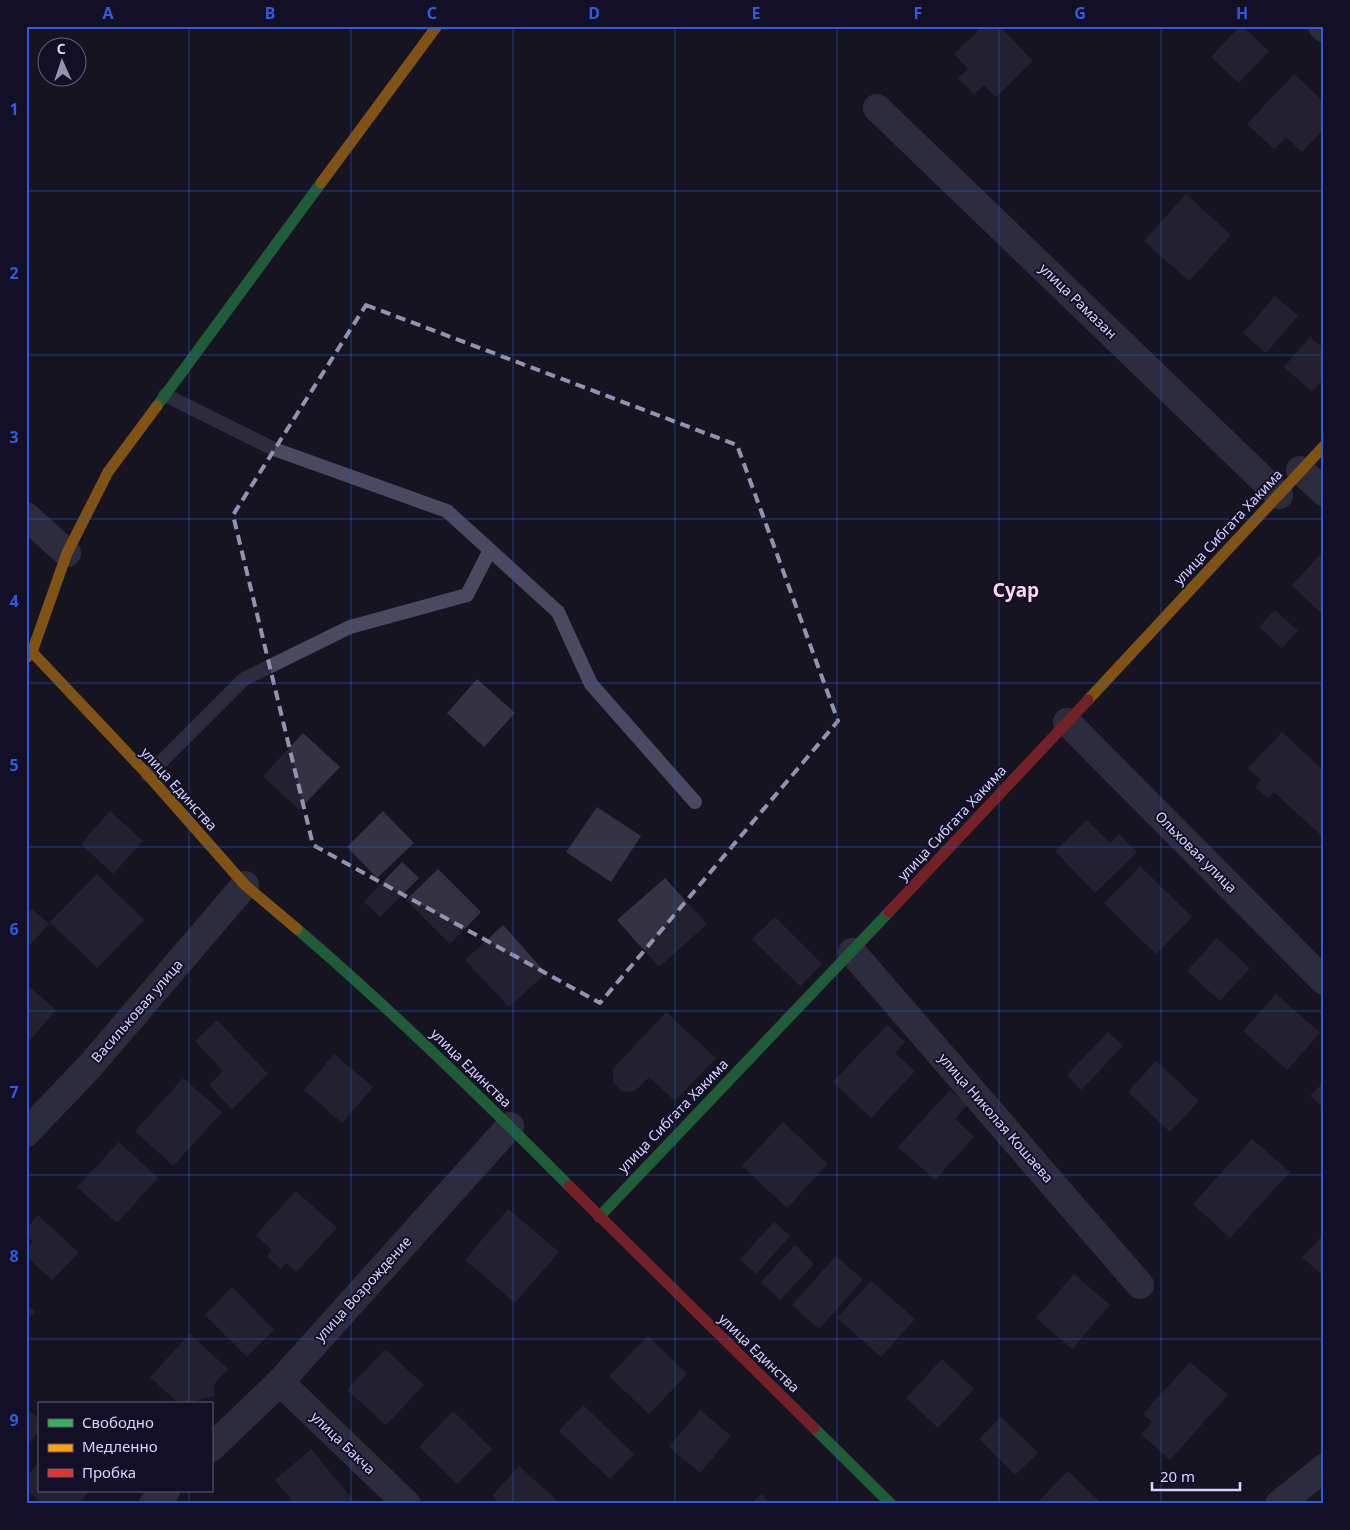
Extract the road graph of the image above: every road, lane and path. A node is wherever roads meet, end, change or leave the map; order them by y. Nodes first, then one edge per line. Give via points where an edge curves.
1 (437, 26) edge
2 (877, 108) dead end
3 (165, 394) junction
4 (1324, 446) edge
5 (1300, 470) junction
6 (1324, 492) edge
7 (1279, 495) junction
8 (26, 516) edge
9 (490, 550) junction
10 (67, 553) junction
11 (29, 655) edge
12 (1068, 722) junction
13 (148, 775) junction
14 (695, 802) dead end
15 (245, 885) junction
16 (852, 952) junction
17 (1324, 981) edge
18 (510, 1126) junction
19 (26, 1133) edge
20 (599, 1216) junction
21 (1140, 1285) dead end
22 (280, 1382) junction
23 (212, 1447) edge
24 (1324, 1468) edge
25 (165, 1492) edge
26 (153, 1504) edge
27 (407, 1504) edge
28 (891, 1504) edge
29 (1279, 1504) edge

1 - 3 street
2 - 7 street, улица Рамазан
3 - 9 lane via 274,449 447,511
3 - 10 street via 108,472
4 - 5 street, улица Сибгата Хакима
5 - 6 street
5 - 7 street, улица Сибгата Хакима
7 - 12 street, улица Сибгата Хакима
8 - 10 street
9 - 13 lane via 467,595 350,627 244,679
9 - 14 lane via 558,612 591,684
10 - 11 street
11 - 13 street, улица Единства
12 - 16 street, улица Сибгата Хакима
12 - 17 street, Ольховая улица
13 - 15 street, улица Единства
15 - 18 street, улица Единства via 360,983
15 - 19 street, Васильковая улица via 90,1066
16 - 20 street, улица Сибгата Хакима
16 - 21 street, улица Николая Кошаева
18 - 20 street, улица Единства
18 - 22 street, улица Возрождение
20 - 28 street, улица Единства
22 - 23 street, улица Возрождение
22 - 27 street, улица Бакча
24 - 29 street
25 - 26 street

